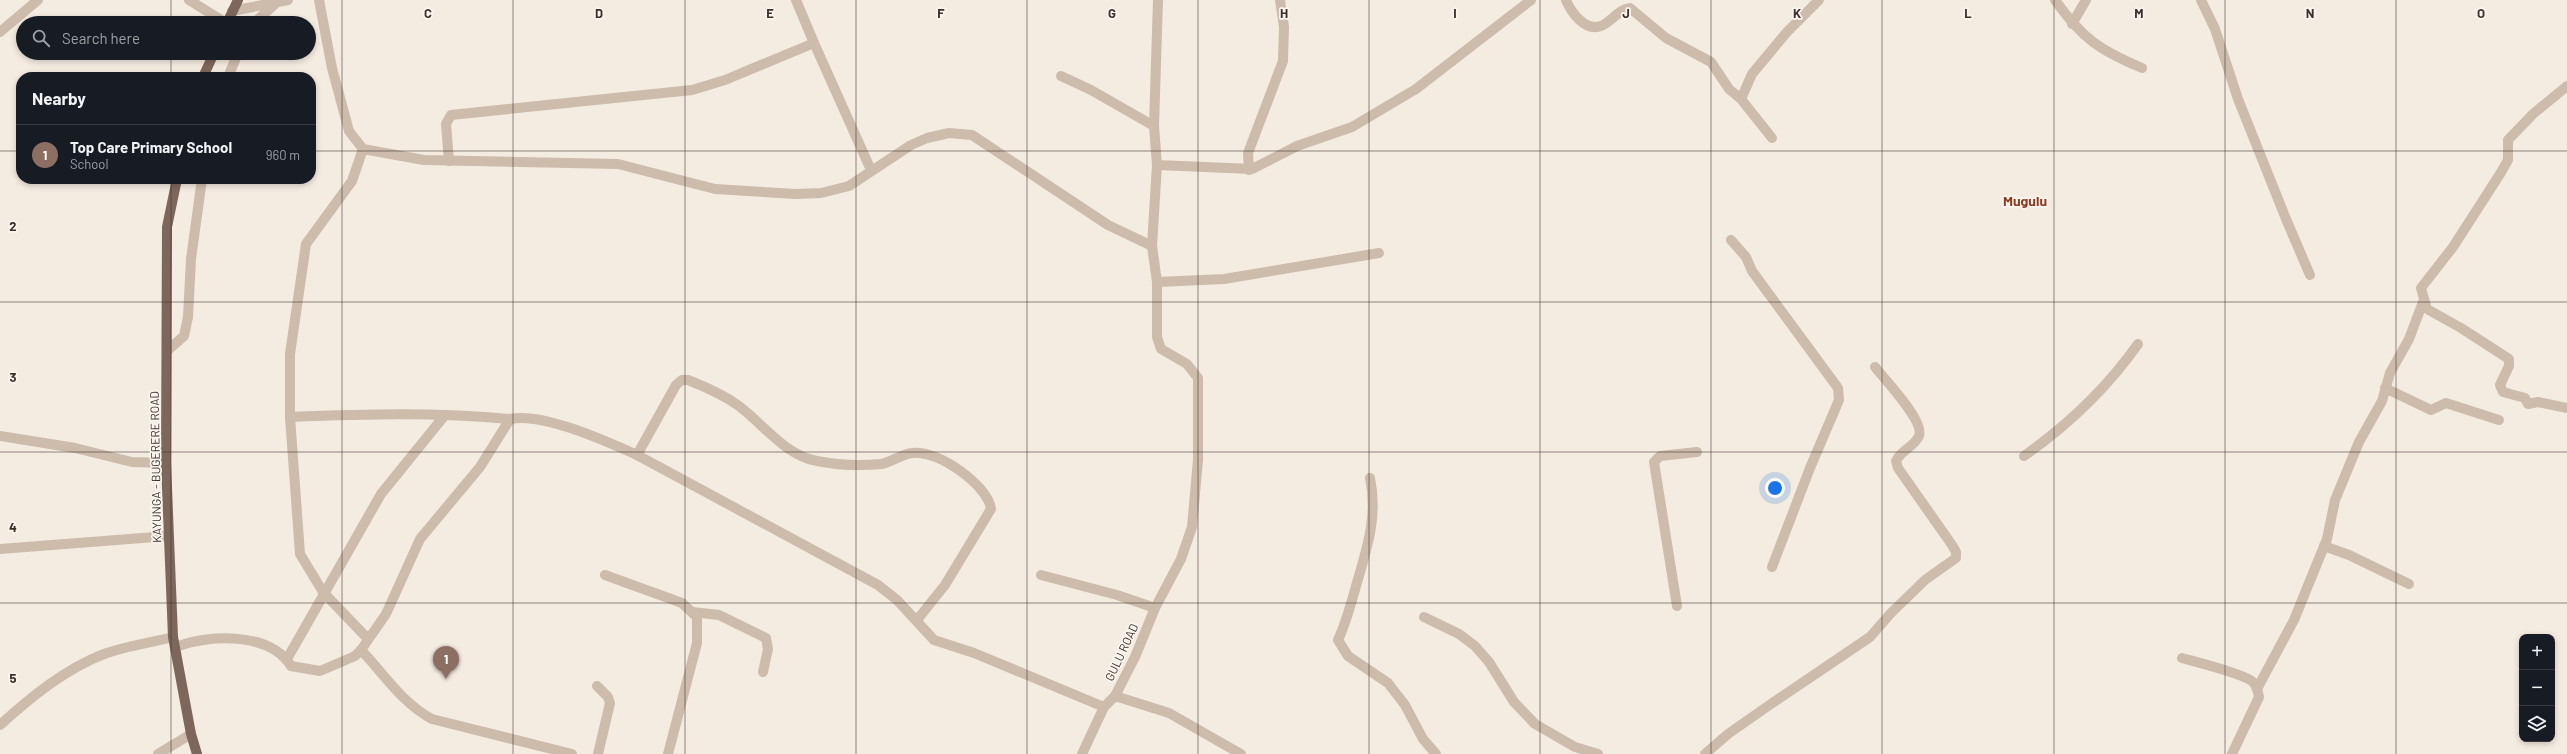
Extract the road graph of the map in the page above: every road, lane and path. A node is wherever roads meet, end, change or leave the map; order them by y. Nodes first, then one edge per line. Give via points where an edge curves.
1 (38, 0) edge
2 (189, 0) edge
3 (238, 0) edge
4 (288, 0) edge
5 (319, 0) edge
6 (796, 0) edge
7 (1158, 0) edge
8 (1280, 0) edge
9 (1530, 0) edge
10 (1566, 0) edge
11 (1819, 0) edge
12 (2055, 0) edge
13 (2086, 0) edge
14 (2201, 0) edge
15 (277, 3) junction
16 (232, 11) junction
17 (19, 16) edge
18 (215, 16) edge
19 (230, 16) edge
20 (262, 16) edge
21 (16, 19) edge
22 (2072, 24) junction
23 (0, 32) edge
24 (814, 43) junction
25 (211, 60) edge
26 (235, 60) edge
27 (2142, 68) dead end
28 (205, 72) edge
29 (230, 72) edge
30 (1061, 76) dead end
31 (2567, 86) edge
32 (1741, 99) junction
33 (1154, 126) junction
34 (1772, 138) dead end
35 (363, 149) junction
36 (449, 161) junction
37 (1157, 165) junction
38 (871, 170) junction
39 (1249, 170) junction
40 (176, 184) edge
41 (201, 184) edge
42 (1731, 240) dead end
43 (1152, 246) junction
44 (1379, 253) dead end
45 (2310, 275) dead end
46 (1157, 282) junction
47 (2423, 302) junction
48 (2138, 344) dead end
49 (168, 351) junction
50 (1875, 367) dead end
51 (2385, 388) junction
52 (2567, 408) edge
53 (445, 415) junction
54 (290, 417) junction
55 (510, 419) junction
56 (2499, 420) dead end
57 (0, 436) edge
58 (1697, 452) dead end
59 (637, 455) junction
60 (2024, 456) dead end
61 (166, 463) junction
62 (1370, 478) dead end
63 (168, 536) junction
64 (2324, 546) junction
65 (0, 549) edge
66 (1772, 568) dead end
67 (605, 575) dead end
68 (1041, 575) dead end
69 (2409, 584) dead end
70 (323, 592) junction
71 (1677, 606) dead end
72 (1155, 608) junction
73 (692, 612) junction
74 (1424, 617) dead end
75 (917, 620) junction
76 (173, 637) junction
77 (368, 639) junction
78 (176, 647) junction
79 (361, 650) junction
80 (2182, 658) dead end
81 (287, 659) junction
82 (763, 672) dead end
83 (597, 686) dead end
84 (2257, 689) junction
85 (1115, 696) junction
86 (1104, 707) junction
87 (0, 725) edge
88 (190, 734) junction
89 (158, 754) edge
90 (197, 754) edge
91 (572, 754) edge
92 (598, 754) edge
93 (668, 754) edge
94 (1082, 754) edge
95 (1241, 754) edge
96 (1436, 754) edge
97 (1598, 754) edge
98 (1705, 754) edge
99 (2232, 754) edge

1 - 17 street
2 - 18 street
3 - 16 main road
4 - 15 street
5 - 35 street via 332,68 349,131
6 - 24 street
7 - 33 street, GULU ROAD
8 - 39 street via 1284,27 1283,61 1248,153
9 - 39 street via 1416,89 1371,117 1352,127 1297,146
10 - 32 street via 1579,20 1594,27 1601,26 1621,10 1630,8 1666,38 1711,62 1729,89
11 - 32 street via 1787,32 1752,74
12 - 22 street
13 - 22 street
14 - 45 street via 2229,66 2238,99
15 - 16 street
15 - 20 street
16 - 19 main road
21 - 23 street
22 - 27 street via 2086,38 2112,55
24 - 36 street via 725,80 692,90 452,115 446,124
24 - 38 street
25 - 28 main road
26 - 29 street
30 - 33 street via 1092,90
31 - 47 street via 2532,114 2508,140 2508,160 2453,247 2421,288
32 - 34 street
33 - 37 street, GULU ROAD
35 - 36 street via 424,160
35 - 54 street via 352,181 306,244 290,354
36 - 38 street via 618,164 715,189 796,194 821,193 849,186
37 - 39 street
37 - 43 street, GULU ROAD
38 - 43 street via 927,138 949,133 972,135 1108,225
40 - 49 main road, KAYUNGA - BUGERERE ROAD via 167,227
41 - 49 street via 191,259 188,317 184,336
42 - 66 street via 1746,257 1752,271 1838,388 1839,400
43 - 46 street, GULU ROAD
44 - 46 street via 1230,278
46 - 72 street, GULU ROAD via 1157,337 1162,349 1188,364 1198,378 1196,500 1192,527 1181,559
47 - 51 street via 2409,339 2390,373
47 - 52 street via 2427,309 2509,359 2509,366 2500,385 2503,392 2525,398 2528,404 2538,402
48 - 60 street via 2124,365 2077,414
49 - 61 main road, KAYUNGA - BUGERERE ROAD
50 - 98 street via 1918,423 1918,437 1896,461 1898,468 1952,544 1956,558 1925,580 1870,637 1762,710
51 - 56 street via 2431,410 2446,403
51 - 64 street via 2382,402 2359,442 2335,500
53 - 54 street via 354,414
53 - 55 street
53 - 70 street via 381,494
54 - 70 street via 300,554
55 - 59 street via 521,417 560,426
55 - 77 street via 480,467 420,539 386,614
57 - 61 street via 75,448 132,462
58 - 71 street via 1660,456 1654,462
59 - 75 street via 878,585
59 - 75 street via 676,385 682,380 688,380 737,404 798,456 817,461 882,464 913,452 929,455 967,475 985,493 990,501 991,510 945,585
61 - 63 main road, KAYUNGA - BUGERERE ROAD
62 - 96 street via 1374,506 1371,537 1352,603 1338,640 1348,656 1388,683 1405,705 1423,739
63 - 65 street
63 - 76 main road, KAYUNGA - BUGERERE ROAD
64 - 69 street
64 - 84 street via 2294,620
67 - 73 street via 682,603
68 - 72 street via 1117,594
70 - 77 street
70 - 81 street
72 - 85 street, GULU ROAD
73 - 82 street via 719,615 766,638 768,649
73 - 93 street via 697,617 698,643
74 - 97 street via 1459,634 1474,646 1489,662 1514,702 1535,724 1575,747
75 - 86 street via 934,640 974,653
76 - 78 main road, KAYUNGA - BUGERERE ROAD
76 - 87 street via 104,654 80,665 26,702
77 - 79 street
78 - 81 street via 210,640 238,639 258,643
78 - 88 main road, KAYUNGA - BUGERERE ROAD
79 - 81 street via 355,656 320,671 291,666
79 - 91 street via 404,699 417,711 432,719
80 - 84 street via 2242,677 2253,682
83 - 92 street via 608,697 610,703
84 - 99 street via 2259,697
85 - 86 street, GULU ROAD
85 - 95 street via 1169,713
86 - 94 street, GULU ROAD
88 - 89 street
88 - 90 main road, KAYUNGA - BUGERERE ROAD

